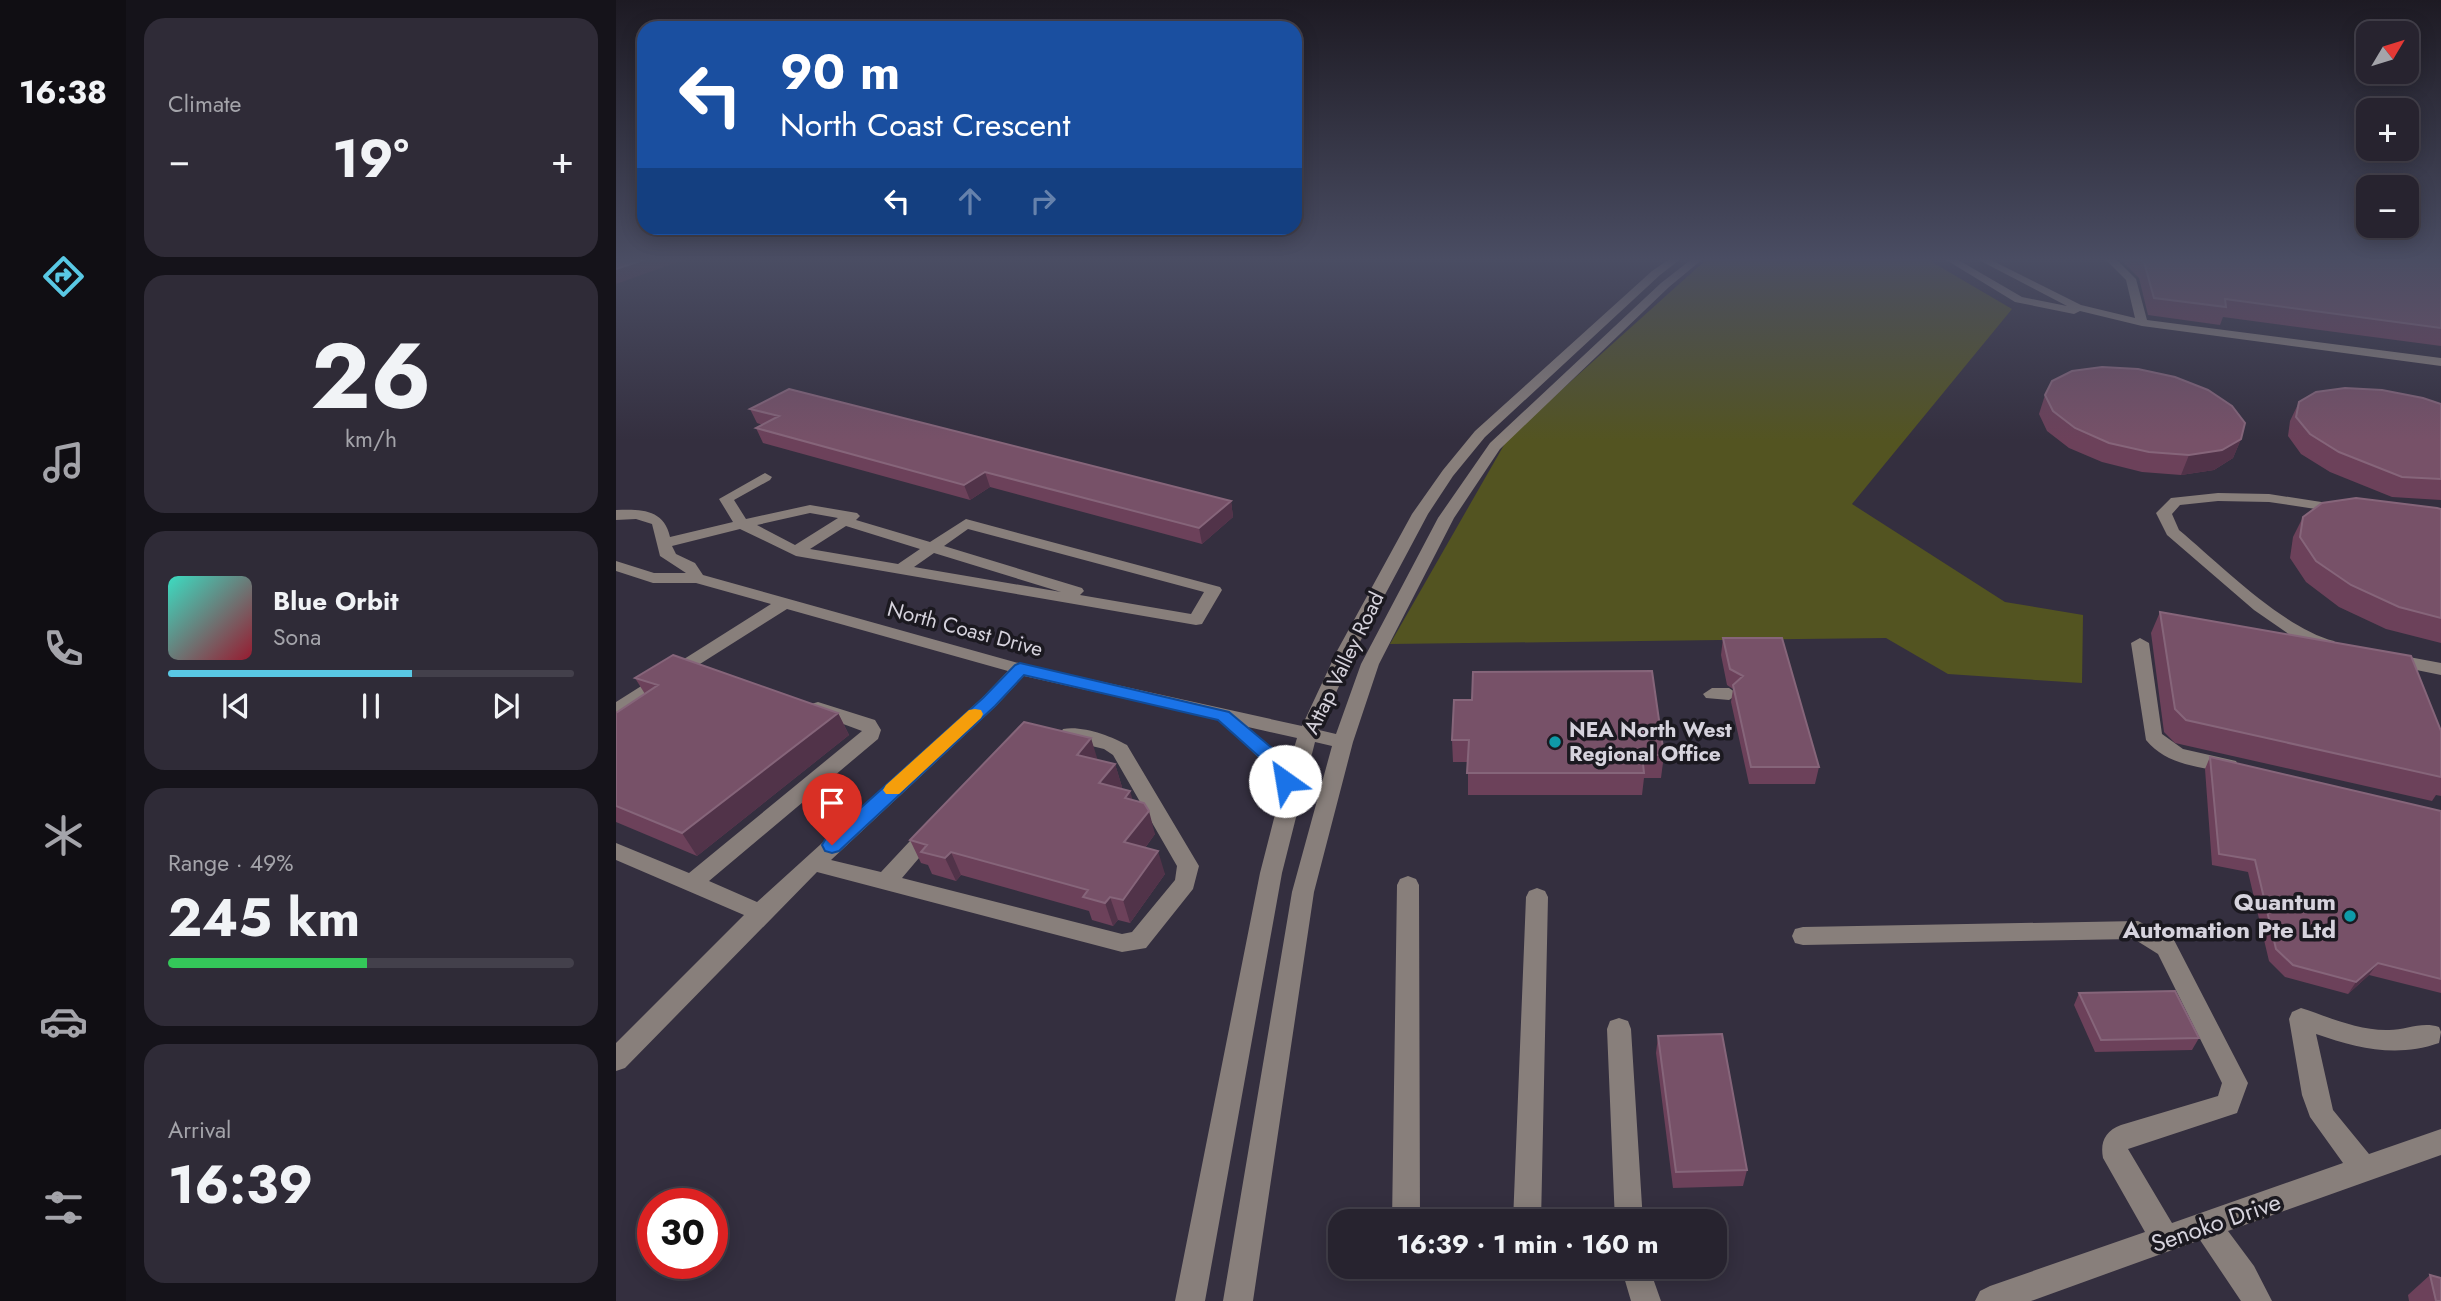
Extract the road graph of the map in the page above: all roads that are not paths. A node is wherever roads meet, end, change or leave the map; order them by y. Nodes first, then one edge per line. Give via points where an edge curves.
1 (1606, 319) edge
2 (1629, 319) edge
3 (2120, 319) edge
4 (2140, 319) edge
5 (2141, 323) junction
6 (2441, 362) edge
7 (765, 477) dead end
8 (2362, 512) edge
9 (1420, 514) junction
10 (616, 515) edge
11 (1446, 518) junction
12 (844, 521) junction
13 (741, 524) junction
14 (664, 542) junction
15 (933, 547) junction
16 (796, 551) junction
17 (616, 566) edge
18 (899, 570) junction
19 (696, 578) junction
20 (784, 603) junction
21 (1143, 611) junction
22 (2140, 643) dead end
23 (2340, 649) edge
24 (2376, 657) edge
25 (1342, 660) junction
26 (689, 664) junction
27 (1370, 664) junction
28 (1020, 668) junction
29 (2441, 669) edge
30 (715, 673) edge
31 (804, 703) edge
32 (616, 710) edge
33 (1223, 716) junction
34 (1051, 729) edge
35 (1308, 734) junction
36 (1343, 742) junction
37 (2243, 769) edge
38 (1290, 795) junction
39 (948, 813) edge
40 (616, 851) edge
41 (812, 863) junction
42 (693, 882) junction
43 (885, 882) junction
44 (1408, 885) dead end
45 (1537, 897) dead end
46 (761, 914) junction
47 (1803, 936) dead end
48 (1619, 1029) dead end
49 (2430, 1035) dead end
50 (616, 1060) edge
51 (2441, 1142) edge
52 (2365, 1170) junction
53 (1405, 1209) edge
54 (1527, 1209) edge
55 (1628, 1209) edge
56 (2207, 1226) junction
57 (2166, 1240) junction
58 (1639, 1279) edge
59 (1190, 1301) edge
60 (1238, 1301) edge
61 (1646, 1301) edge
62 (1990, 1301) edge
63 (2257, 1301) edge

1 - 9 street, Attap Valley Road via 1480,434
2 - 11 street, Attap Valley Road via 1495,446
3 - 5 street
4 - 5 street
5 - 6 street
7 - 13 street via 726,499
8 - 23 street via 2269,498 2218,497 2176,501 2164,513 2172,532 2260,606 2309,640
9 - 11 street
9 - 25 street, Attap Valley Road
10 - 14 street, North Coast Drive via 637,514 657,521
11 - 27 street, Attap Valley Road
12 - 13 street via 852,516 810,509
12 - 15 street
12 - 16 street
13 - 14 street
13 - 16 street
14 - 19 street, North Coast Drive via 670,558 689,566
15 - 18 street
15 - 21 street
15 - 21 street via 966,524 1214,590 1196,620
16 - 18 street
17 - 19 street, North Coast Drive via 653,578
18 - 21 street
19 - 20 street, North Coast Drive
20 - 26 street
20 - 28 street, North Coast Drive
22 - 37 street via 2156,741 2177,754
24 - 29 street
25 - 27 street
25 - 35 street, Attap Valley Road
26 - 30 street
26 - 32 street
27 - 36 street, Attap Valley Road
28 - 33 street, North Coast Drive
28 - 41 street via 989,702
31 - 42 street via 868,725 871,734
33 - 35 street, North Coast Drive
33 - 38 street, North Coast Drive via 1281,768
34 - 43 street via 1120,750 1188,866 1185,883 1138,941 1122,943
35 - 36 street, North Coast Drive
35 - 38 street, Attap Valley Road
36 - 60 street, Attap Valley Road via 1303,892
38 - 59 street, Attap Valley Road via 1271,873
39 - 43 street
40 - 42 street
41 - 43 street
41 - 46 street
42 - 46 street
44 - 53 street
45 - 54 street
46 - 50 street
47 - 57 street via 2138,930 2166,947 2235,1083 2228,1105 2121,1138 2114,1146 2116,1158
48 - 55 street
49 - 52 street via 2388,1041 2301,1019 2323,1117
51 - 52 street, Senoko Drive
52 - 56 street, Senoko Drive
56 - 57 street, Senoko Drive
56 - 63 street
57 - 62 street, Senoko Drive
58 - 61 street

